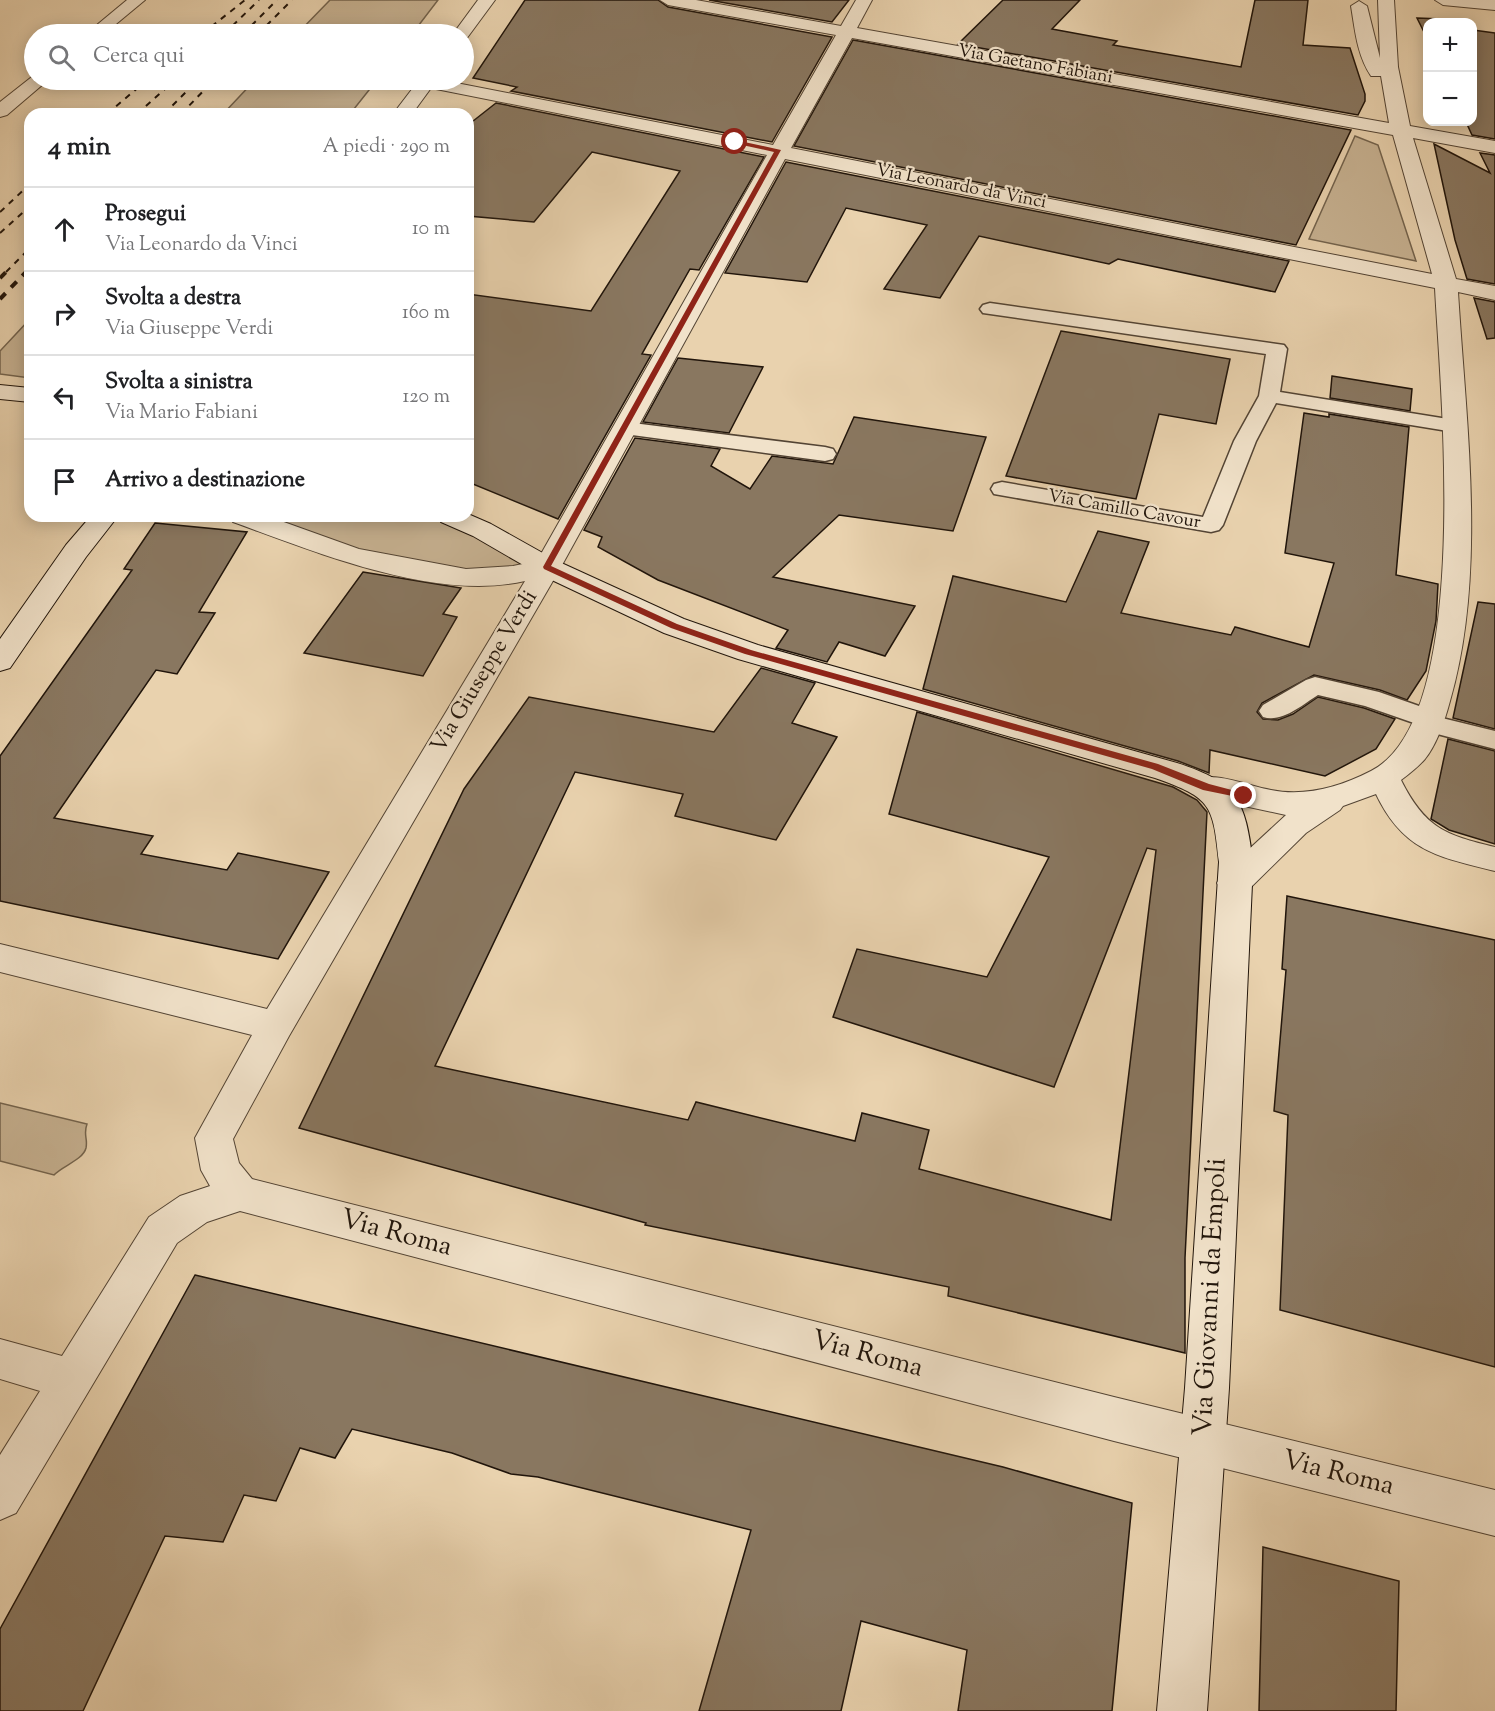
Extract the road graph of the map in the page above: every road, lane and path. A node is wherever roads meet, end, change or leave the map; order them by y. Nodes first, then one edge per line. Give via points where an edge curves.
1 (137, 0) edge
2 (487, 0) edge
3 (668, 0) edge
4 (864, 0) edge
5 (1443, 0) edge
6 (1386, 1) edge
7 (1358, 3) edge
8 (1495, 5) edge
9 (107, 24) edge
10 (469, 24) edge
11 (846, 32) junction
12 (1389, 67) junction
13 (12, 78) dead end
14 (24, 79) edge
15 (25, 90) edge
16 (420, 90) edge
17 (473, 90) edge
18 (407, 108) edge
19 (1395, 109) junction
20 (0, 111) edge
21 (1402, 131) junction
22 (1495, 147) edge
23 (778, 150) junction
24 (1446, 283) junction
25 (1495, 293) edge
26 (990, 309) dead end
27 (1269, 396) junction
28 (1454, 426) junction
29 (625, 428) junction
30 (825, 454) dead end
31 (1002, 489) dead end
32 (84, 522) edge
33 (100, 522) edge
34 (259, 522) edge
35 (464, 522) edge
36 (76, 551) junction
37 (547, 567) junction
38 (0, 661) edge
39 (1272, 711) dead end
40 (1428, 721) junction
41 (1495, 740) edge
42 (1384, 778) junction
43 (1207, 787) junction
44 (1338, 796) junction
45 (1495, 859) edge
46 (1234, 883) junction
47 (0, 958) edge
48 (276, 1026) junction
49 (240, 1193) junction
50 (0, 1359) edge
51 (70, 1379) junction
52 (1203, 1442) junction
53 (0, 1497) edge
54 (1495, 1513) edge
55 (1182, 1711) edge

1 - 9 street
2 - 10 street
3 - 11 street, Via Gaetano Fabiani
4 - 11 street, Via Giuseppe Verdi
5 - 8 street
6 - 7 street
6 - 12 street
7 - 12 street
7 - 19 street via 1367,49
11 - 21 street, Via Gaetano Fabiani
11 - 23 street, Via Giuseppe Verdi
12 - 19 street
13 - 14 street
15 - 20 street
16 - 18 street
17 - 23 street, Via Leonardo da Vinci
19 - 21 street
21 - 22 street, Via Gaetano Fabiani
21 - 24 street
23 - 24 street, Via Leonardo da Vinci
23 - 29 street, Via Giuseppe Verdi
24 - 25 street, Via Leonardo da Vinci
24 - 28 street
26 - 27 lane, Via Camillo Cavour via 1277,349
27 - 28 lane
27 - 31 lane, Via Camillo Cavour via 1245,441 1211,525
28 - 40 street via 1459,529 1447,662
29 - 30 lane
29 - 37 street, Via Giuseppe Verdi
32 - 36 street
33 - 36 street
34 - 37 street via 351,555 466,578 513,575
35 - 37 street
36 - 38 street
37 - 43 street via 674,626 748,652 1155,767
37 - 48 street, Via Giuseppe Verdi
39 - 40 lane via 1315,686 1370,698
40 - 41 lane
40 - 42 street via 1414,751
42 - 44 street
42 - 45 street via 1406,818 1426,838
43 - 44 street via 1305,805
43 - 46 street, Via Giovanni da Empoli via 1229,816 1236,862
44 - 46 street via 1295,825
46 - 52 street, Via Giovanni da Empoli
47 - 48 street
48 - 49 street, Via Giuseppe Verdi via 214,1138 221,1170
49 - 51 street via 194,1209 163,1230
49 - 52 street, Via Roma
50 - 51 street
51 - 53 street
52 - 54 street, Via Roma
52 - 55 street, Via Giovanni da Empoli

